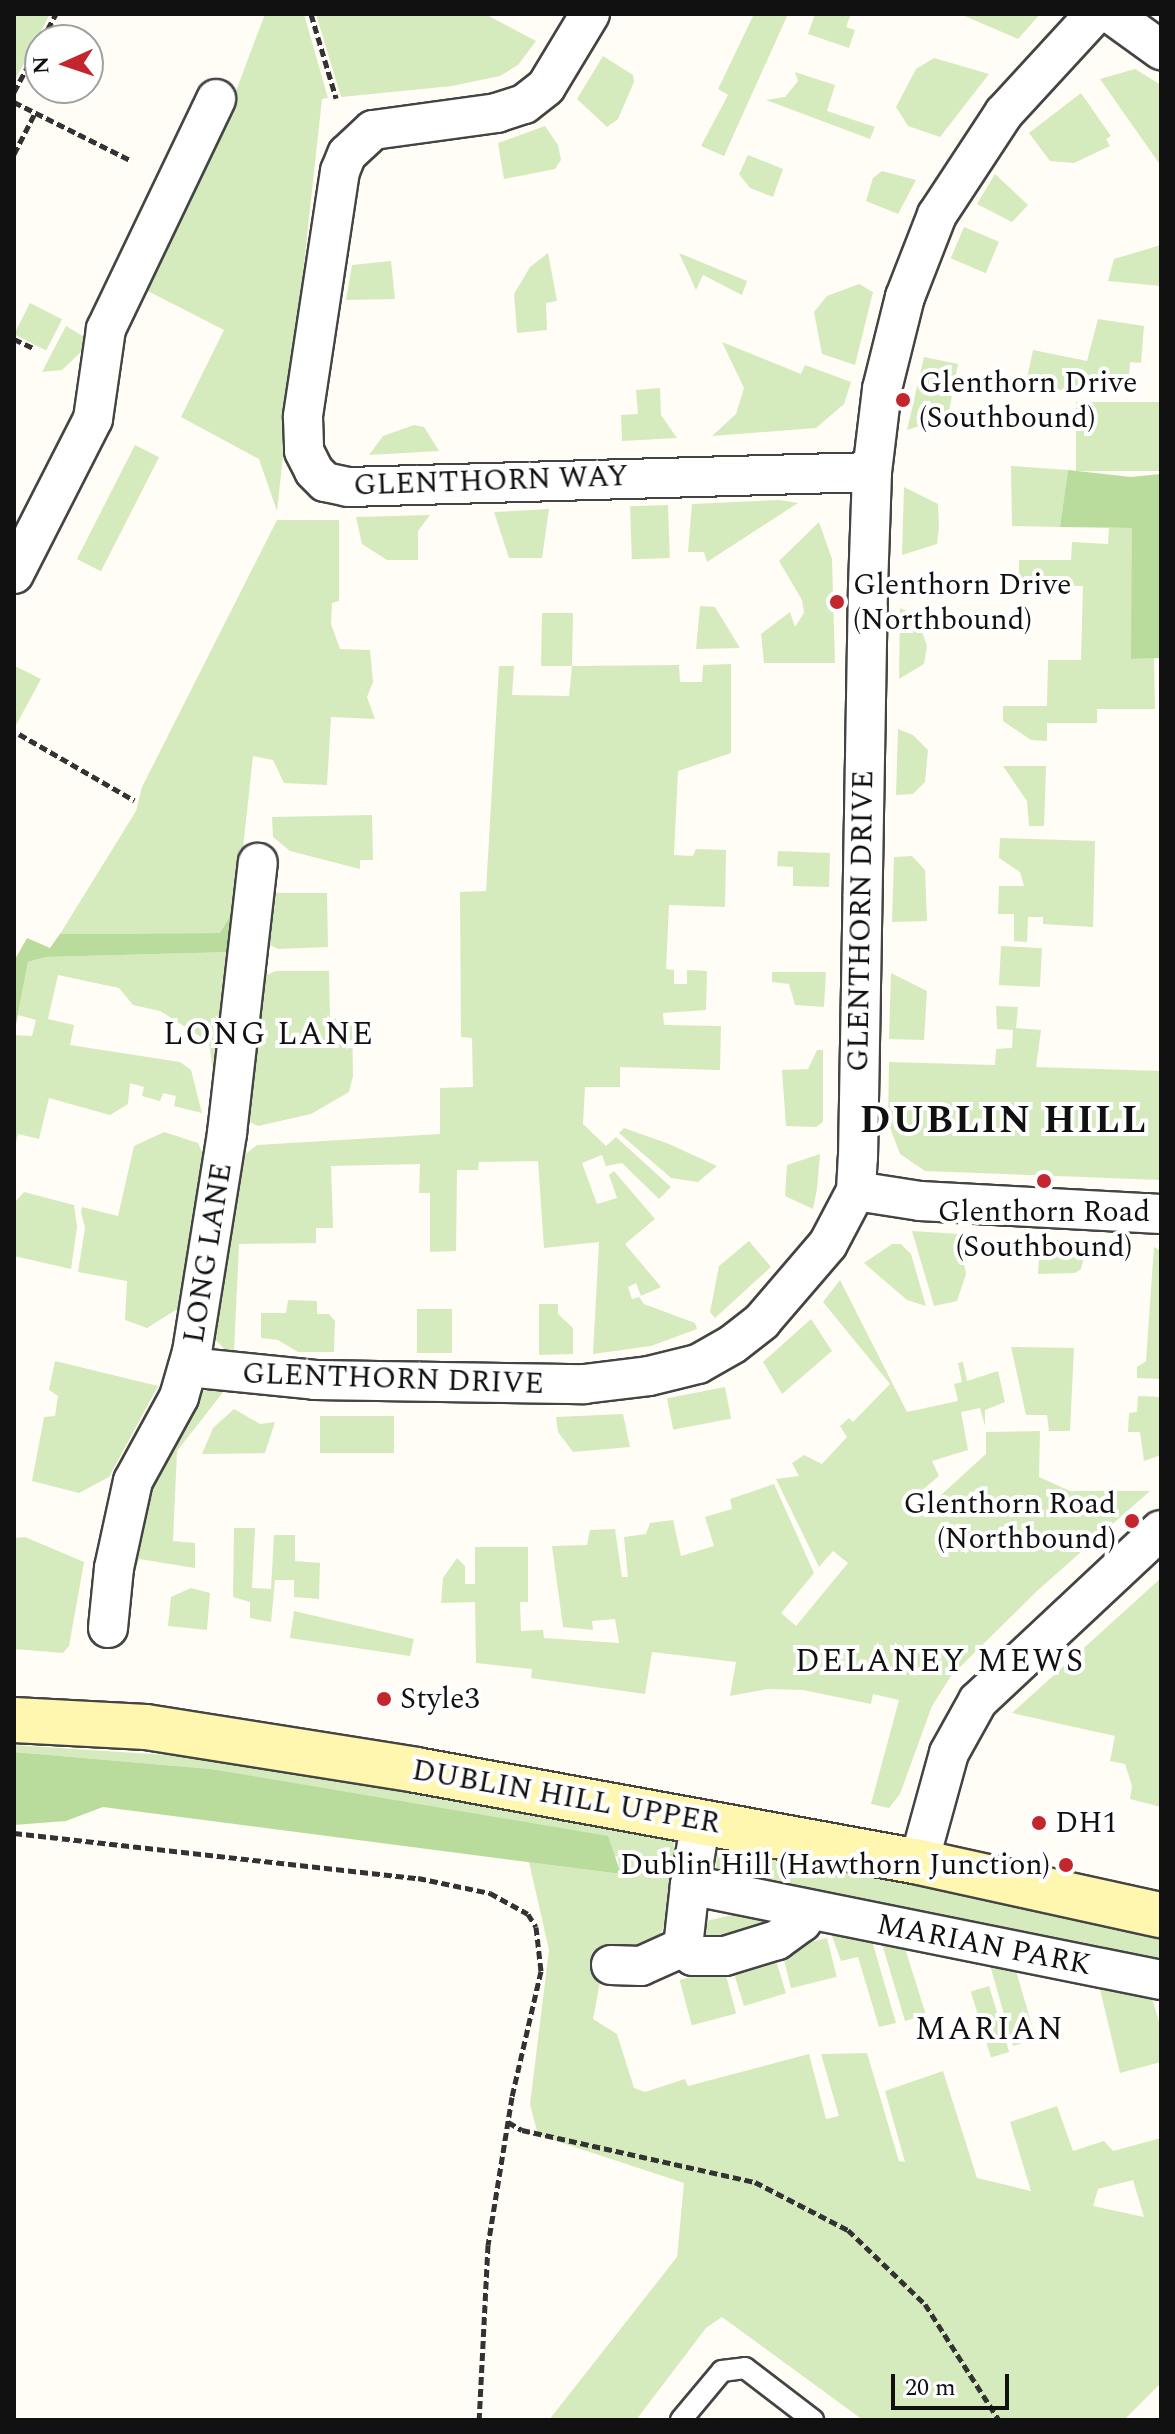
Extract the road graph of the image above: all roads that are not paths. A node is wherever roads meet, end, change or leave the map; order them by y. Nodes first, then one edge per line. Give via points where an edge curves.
1 (590, 14) edge
2 (1095, 14) edge
3 (1111, 14) edge
4 (1161, 50) edge
5 (216, 99) dead end
6 (872, 472) junction
7 (14, 574) edge
8 (258, 863) dead end
9 (856, 1191) junction
10 (1161, 1214) edge
11 (188, 1367) junction
12 (1161, 1530) edge
13 (108, 1628) dead end
14 (14, 1720) edge
15 (701, 1820) junction
16 (919, 1862) junction
17 (690, 1885) junction
18 (808, 1911) junction
19 (1161, 1915) edge
20 (683, 1947) junction
21 (611, 1965) dead end
22 (1161, 1980) edge
23 (681, 2420) edge
24 (813, 2420) edge

1 - 6 street, GLENTHORN WAY via 546,87 524,104 497,113 373,130 360,140 340,171 303,417 304,451 325,482 348,487
2 - 6 street, GLENTHORN DRIVE via 1004,113 937,215 905,297 882,389
3 - 4 street
5 - 7 street via 106,329 93,419
6 - 9 street, GLENTHORN DRIVE
8 - 11 street, LONG LANE via 227,1133
9 - 10 street via 920,1201
9 - 11 street, GLENTHORN DRIVE via 828,1244 762,1321 733,1344 683,1368 584,1384 315,1380
11 - 13 street, LONG LANE via 179,1397 133,1481 114,1568
12 - 16 street via 978,1701 949,1753
14 - 15 street, DUBLIN HILL UPPER via 146,1727
15 - 16 street, DUBLIN HILL UPPER
15 - 17 street
16 - 19 street, DUBLIN HILL UPPER
17 - 18 street, MARIAN PARK
17 - 20 street
18 - 20 street via 777,1940 725,1956 693,1956
18 - 22 street, MARIAN PARK
20 - 21 street via 641,1966
23 - 24 lane via 722,2371 745,2368

